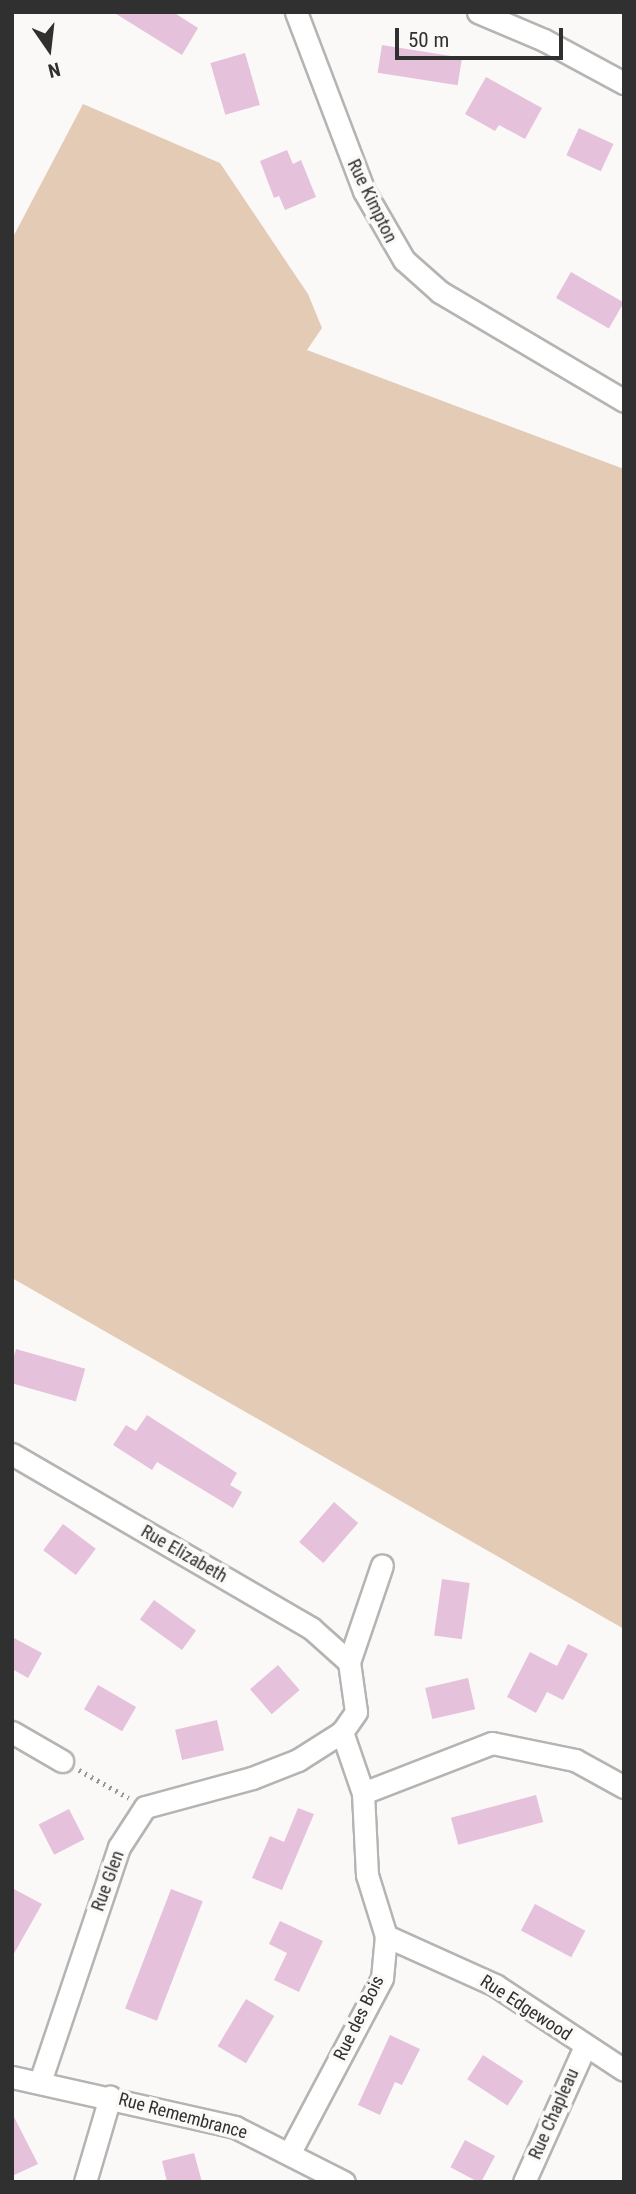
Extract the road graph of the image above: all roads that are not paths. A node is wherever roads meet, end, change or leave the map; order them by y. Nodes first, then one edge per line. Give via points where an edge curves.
1 (296, 12) edge
2 (478, 12) edge
3 (624, 83) edge
4 (624, 401) edge
5 (12, 1454) edge
6 (382, 1565) dead end
7 (349, 1662) junction
8 (12, 1732) edge
9 (342, 1732) junction
10 (62, 1761) road end
11 (624, 1787) edge
12 (362, 1793) junction
13 (386, 1936) junction
14 (585, 2046) junction
15 (624, 2070) edge
16 (12, 2077) edge
17 (40, 2082) junction
18 (110, 2097) junction
19 (290, 2152) junction
20 (85, 2182) edge
21 (344, 2182) edge
22 (524, 2182) edge

1 - 4 street, Rue Kimpton via 364,191 404,260 440,292
2 - 3 street via 544,40
5 - 7 street, Rue Elizabeth via 312,1628
6 - 7 street
7 - 9 street via 356,1712
8 - 10 street
9 - 12 street, Rue des Bois
9 - 17 street, Rue Glen via 298,1760 252,1779 145,1807 119,1847
11 - 12 street via 575,1760 492,1743
12 - 13 street, Rue des Bois via 367,1875
13 - 14 street, Rue Edgewood via 495,1984
13 - 19 street, Rue des Bois via 382,1978
14 - 15 street, Rue Edgewood
14 - 22 street, Rue Chapleau
16 - 17 street, Rue Remembrance
17 - 18 street, Rue Remembrance
18 - 19 street, Rue Remembrance via 235,2127
18 - 20 street
19 - 21 street, Rue Remembrance

